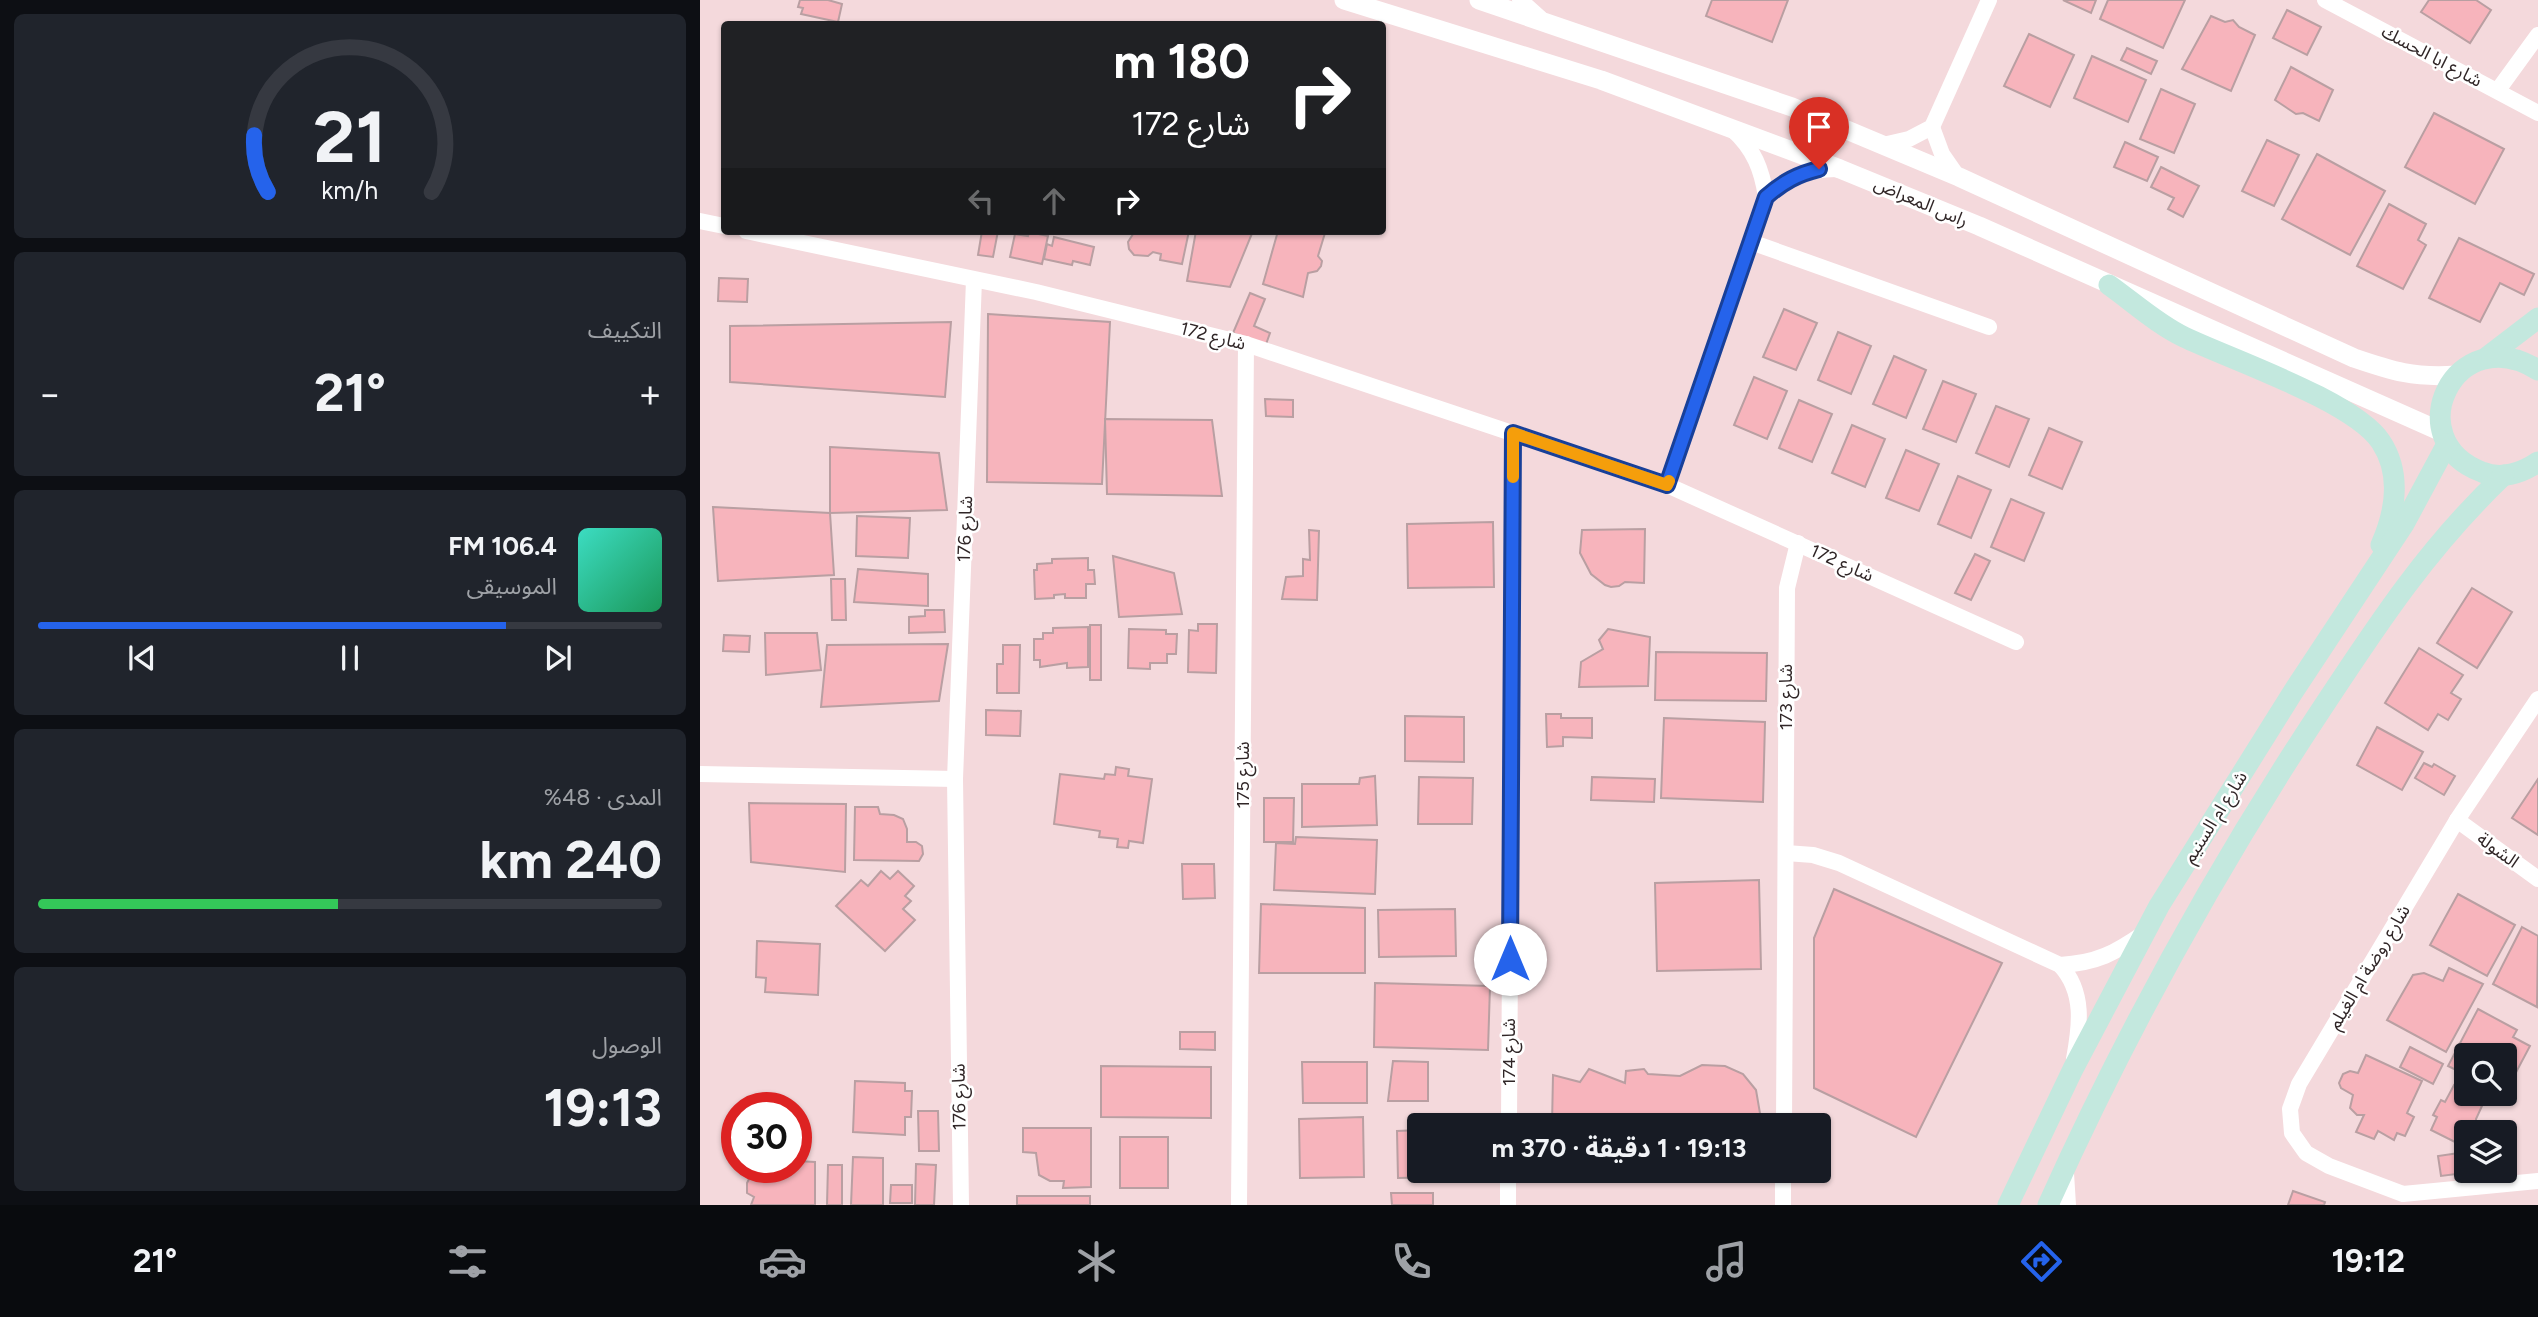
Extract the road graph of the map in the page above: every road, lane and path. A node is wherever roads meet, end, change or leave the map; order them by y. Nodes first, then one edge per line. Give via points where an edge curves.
1 (1344, 0) edge
2 (1479, 0) edge
3 (1520, 0) edge
4 (1989, 0) edge
5 (2325, 0) edge
6 (1545, 21) junction
7 (2538, 35) edge
8 (2498, 90) junction
9 (2538, 113) edge
10 (1729, 126) junction
11 (1932, 127) junction
12 (1883, 145) junction
13 (1840, 169) junction
14 (1959, 177) junction
15 (1766, 197) junction
16 (700, 221) edge
17 (721, 225) edge
18 (765, 235) edge
19 (1751, 242) junction
20 (974, 280) junction
21 (2109, 285) junction
22 (2538, 318) edge
23 (1990, 327) dead end
24 (1246, 344) junction
25 (2487, 357) junction
26 (2538, 370) edge
27 (2456, 375) junction
28 (1513, 433) junction
29 (2445, 438) junction
30 (2538, 462) edge
31 (2504, 475) junction
32 (1667, 485) junction
33 (1798, 543) junction
34 (2363, 587) junction
35 (2017, 642) dead end
36 (2538, 699) edge
37 (700, 774) edge
38 (955, 779) junction
39 (2457, 820) junction
40 (1786, 853) junction
41 (2538, 879) edge
42 (2144, 933) junction
43 (2060, 965) junction
44 (2073, 1069) junction
45 (1508, 1113) edge
46 (1784, 1113) edge
47 (2066, 1164) junction
48 (2538, 1181) edge
49 (1508, 1183) edge
50 (1783, 1183) edge
51 (2402, 1199) edge
52 (961, 1205) edge
53 (1239, 1205) edge
54 (1508, 1205) edge
55 (1783, 1205) edge
56 (2008, 1205) edge
57 (2048, 1205) edge
58 (2068, 1205) edge

1 - 10 street, راس المعراض via 1588,76
2 - 6 street, راس المعراض
3 - 6 street
4 - 11 street
5 - 8 street, شارع ابا الحسك
6 - 12 street, راس المعراض via 1792,107
7 - 8 street
8 - 9 street, شارع ابا الحسك
10 - 13 street, راس المعراض
10 - 15 street via 1755,157
11 - 12 street
11 - 14 street via 1942,154
12 - 14 street, راس المعراض
13 - 15 street via 1800,174
13 - 21 street, راس المعراض
14 - 27 street, راس المعراض via 2354,358 2427,377
15 - 19 street
16 - 17 street
18 - 20 street, شارع 172
19 - 23 street
19 - 32 street
20 - 24 street, شارع 172
20 - 38 street, شارع 176
21 - 29 street, راس المعراض
21 - 34 main road via 2180,335 2328,402 2373,432 2389,458 2393,503 2388,528
22 - 25 main road
24 - 28 street, شارع 172
24 - 53 street, شارع 175
25 - 26 main road via 2523,360
25 - 27 main road
27 - 29 main road via 2442,402
28 - 32 street, شارع 172
28 - 45 street, شارع 174
29 - 31 main road via 2471,468
29 - 34 main road, شارع ام السنيم via 2421,495
30 - 31 main road
31 - 47 main road, شارع ام السنيم via 2463,515 2403,587 2290,757 2155,989
32 - 33 street, شارع 172
33 - 35 street, شارع 172
33 - 40 street, شارع 173 via 1787,588
34 - 42 main road, شارع ام السنيم
36 - 39 street, شارع روضة ام الغيلم
37 - 38 street
38 - 52 street, شارع 176
39 - 41 street, الشولة
39 - 51 street, شارع روضة ام الغيلم via 2299,1084 2290,1109 2292,1133 2306,1153
40 - 43 street via 1839,863
40 - 46 street, شارع 173
42 - 43 street via 2095,961
42 - 44 main road, شارع ام السنيم
43 - 44 street via 2072,981 2079,1006
44 - 56 main road, شارع ام السنيم
47 - 57 main road, شارع ام السنيم
47 - 58 street
48 - 51 street, شارع روضة ام الغيلم
49 - 54 street
50 - 55 street

